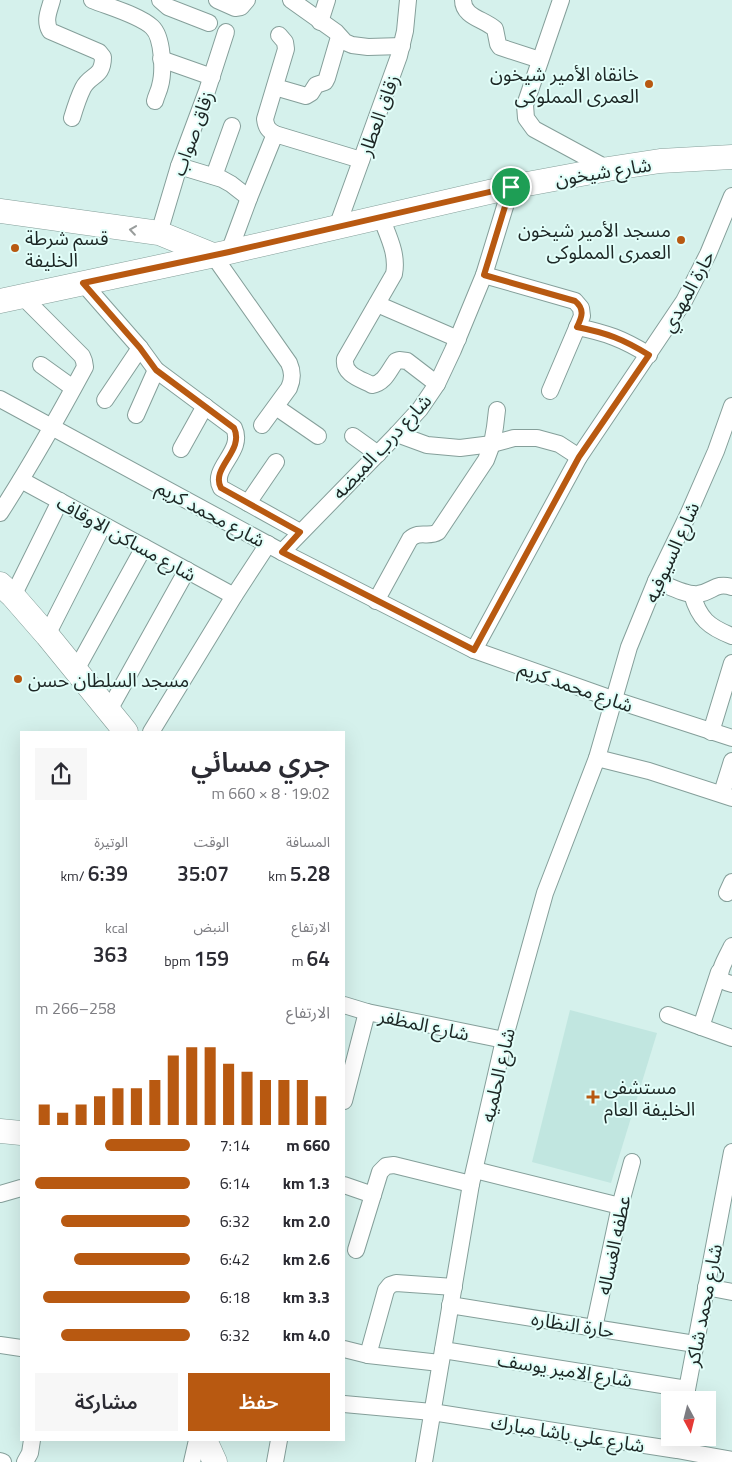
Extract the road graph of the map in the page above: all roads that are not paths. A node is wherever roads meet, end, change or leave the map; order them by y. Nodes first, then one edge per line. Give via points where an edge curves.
1 (52, 0) edge
2 (92, 0) edge
3 (160, 0) edge
4 (217, 0) edge
5 (247, 0) edge
6 (291, 0) edge
7 (327, 0) edge
8 (408, 0) edge
9 (463, 0) edge
10 (561, 0) edge
11 (320, 22) junction
12 (209, 23) dead end
13 (226, 32) dead end
14 (279, 35) dead end
15 (339, 37) junction
16 (402, 46) junction
17 (161, 59) junction
18 (540, 60) junction
19 (212, 77) junction
20 (275, 87) junction
21 (154, 101) dead end
22 (72, 118) dead end
23 (232, 126) dead end
24 (275, 134) junction
25 (732, 157) edge
26 (362, 160) junction
27 (179, 166) junction
28 (608, 169) junction
29 (214, 176) junction
30 (511, 187) junction
31 (732, 196) edge
32 (249, 198) junction
33 (0, 210) edge
34 (381, 217) junction
35 (337, 227) junction
36 (159, 233) junction
37 (221, 253) junction
38 (484, 275) junction
39 (83, 283) junction
40 (11, 298) edge
41 (377, 304) junction
42 (577, 327) junction
43 (458, 339) junction
44 (140, 348) junction
45 (649, 355) junction
46 (41, 365) dead end
47 (156, 370) junction
48 (437, 384) junction
49 (74, 388) junction
50 (550, 390) dead end
51 (0, 400) edge
52 (105, 400) dead end
53 (205, 406) junction
54 (732, 406) edge
55 (276, 407) junction
56 (497, 410) dead end
57 (136, 415) dead end
58 (262, 425) dead end
59 (52, 428) junction
60 (397, 434) junction
61 (318, 436) dead end
62 (353, 436) dead end
63 (492, 444) junction
64 (181, 449) dead end
65 (378, 454) junction
66 (579, 457) junction
67 (276, 462) dead end
68 (21, 480) junction
69 (60, 501) junction
70 (248, 503) junction
71 (0, 513) edge
72 (103, 525) junction
73 (300, 532) junction
74 (144, 547) junction
75 (275, 548) junction
76 (187, 570) junction
77 (656, 582) junction
78 (732, 587) edge
79 (6, 590) edge
80 (692, 594) junction
81 (234, 596) junction
82 (376, 601) junction
83 (47, 634) junction
84 (732, 636) edge
85 (474, 650) junction
86 (732, 663) edge
87 (76, 670) junction
88 (614, 700) junction
89 (109, 710) junction
90 (125, 731) edge
91 (152, 731) edge
92 (711, 732) junction
93 (732, 738) edge
94 (597, 758) junction
95 (732, 761) edge
96 (727, 796) edge
97 (732, 946) edge
98 (720, 972) junction
99 (732, 984) edge
100 (345, 1005) edge
101 (367, 1012) junction
102 (668, 1016) dead end
103 (701, 1027) junction
104 (732, 1038) edge
105 (504, 1040) junction
106 (345, 1097) edge
107 (0, 1131) edge
108 (20, 1133) edge
109 (732, 1152) edge
110 (632, 1162) dead end
111 (473, 1177) junction
112 (345, 1186) edge
113 (20, 1188) edge
114 (0, 1194) edge
115 (373, 1195) junction
116 (620, 1206) junction
117 (356, 1250) dead end
118 (454, 1287) junction
119 (706, 1287) junction
120 (732, 1292) edge
121 (450, 1305) junction
122 (594, 1328) junction
123 (695, 1344) junction
124 (0, 1345) edge
125 (20, 1348) edge
126 (345, 1349) edge
127 (368, 1355) junction
128 (442, 1356) junction
129 (667, 1391) edge
130 (687, 1391) edge
131 (345, 1404) edge
132 (432, 1412) junction
133 (32, 1441) edge
134 (197, 1441) edge
135 (205, 1441) edge
136 (222, 1441) edge
137 (279, 1441) edge
138 (677, 1450) edge
139 (732, 1460) edge
140 (26, 1461) edge
141 (192, 1462) edge
142 (215, 1462) edge
143 (232, 1462) edge
144 (275, 1462) edge
145 (424, 1462) edge

1 - 22 street via 46,25 50,31 99,52 103,57 99,72 82,88
2 - 17 street via 142,20 153,28
3 - 12 street via 168,7
4 - 5 street via 235,8
6 - 11 street
7 - 11 street
8 - 16 street, زقاق العطار
9 - 18 street via 467,12 494,29 500,47
10 - 18 street
11 - 15 street
13 - 19 street, زقاق صواب
14 - 20 street via 286,50
15 - 16 street via 352,45
15 - 20 street via 325,82 316,85 311,93 306,96
16 - 26 street, زقاق العطار
17 - 19 street
17 - 21 street via 160,86
18 - 28 street via 525,105 526,118 534,129
19 - 27 street, زقاق صواب
20 - 24 street via 265,119 268,130
23 - 29 street
24 - 26 street
24 - 32 street
25 - 28 main road, شارع شيخون via 660,161
26 - 35 street, زقاق العطار
27 - 29 street
27 - 36 street, زقاق صواب
28 - 30 main road, شارع شيخون
29 - 32 street via 222,178
30 - 34 main road, شارع شيخون
30 - 38 street, شارع درب الميضه
31 - 45 street, حارة المهدي via 684,301
32 - 37 street
36 -> 33 main road
34 - 35 main road, شارع شيخون
34 - 41 street via 396,264
35 - 37 main road, شارع شيخون
36 - 37 main road
37 - 39 main road, شارع شيخون
37 - 55 street via 292,369 292,382
38 - 42 street via 575,301 582,312
38 - 43 street, شارع درب الميضه
39 - 40 main road, شارع شيخون
39 - 44 street
40 - 49 street via 82,356 85,367
41 - 43 street
41 - 48 street via 345,359 347,371 372,385 383,380 396,361 403,360
42 - 45 street via 627,341
42 - 50 street
43 - 48 street, شارع درب الميضه
44 - 47 street
44 - 52 street
45 - 66 street, حارة المهدي
46 - 49 street
47 - 53 street
47 - 57 street
48 - 60 street, شارع درب الميضه
49 - 59 street
51 - 59 street, شارع محمد كريم
53 - 64 street
53 - 70 street via 237,433 236,443 219,476 219,485
54 - 77 street, شارع السيوفيه via 716,451
55 - 58 street
55 - 61 street
56 - 63 street
59 - 68 street
59 - 75 street, شارع محمد كريم
60 - 63 street via 428,445 460,448
60 - 65 street, شارع درب الميضه
62 - 65 street
63 - 66 street via 514,438 537,438 559,444
63 - 82 street via 486,460 441,530 436,534 418,534 410,539
65 - 73 street, شارع درب الميضه
66 - 85 street, حارة المهدي
67 - 70 street
68 - 69 street, شارع مساكن الاوقاف
68 - 71 street
69 - 72 street, شارع مساكن الاوقاف
69 - 79 street
70 - 73 street
72 - 74 street, شارع مساكن الاوقاف
72 - 83 street
73 - 75 street, شارع درب الميضه
74 - 76 street, شارع مساكن الاوقاف
74 - 87 street
75 - 81 street, شارع درب الميضه
75 - 82 street, شارع محمد كريم
76 - 81 street, شارع مساكن الاوقاف
76 - 89 street
77 - 80 street
77 - 88 street, شارع السيوفيه via 629,646
78 - 80 street via 722,585
79 - 83 main road
80 - 84 street via 704,620
81 - 91 street, شارع درب الميضه
82 - 85 street, شارع محمد كريم
83 - 87 main road
85 - 88 street, شارع محمد كريم
86 - 92 street
87 - 89 main road
88 - 92 street, شارع محمد كريم
88 - 94 street, شارع الحلميه
89 - 90 main road
92 - 93 street, شارع محمد كريم
94 - 96 street
94 - 105 street, شارع الحلميه via 545,893
95 - 96 street
97 - 98 street
98 - 99 street via 723,980
98 - 103 street
100 - 101 street, شارع المظفر
101 - 105 street, شارع المظفر
101 - 106 street
102 - 103 street
103 - 104 street
105 - 111 street, شارع الحلميه
107 - 108 main road
109 - 119 street, شارع محمد شاكر
110 - 116 street, عطفه الغساله
111 - 115 street via 390,1165 380,1172
111 - 116 street
111 - 118 street, شارع الحلميه
112 - 115 street
113 - 114 street
115 - 117 street
116 - 122 street, عطفه الغساله
118 - 121 street, شارع الحلميه
118 - 127 street via 390,1285
119 - 120 street
119 - 123 street, شارع محمد شاكر
121 - 122 street, حارة النظاره
121 - 128 street, شارع الحلميه
122 - 123 street, حارة النظاره
123 - 130 street, شارع محمد شاكر
124 - 125 street
126 - 127 street, شارع الامير يوسف
127 - 128 street, شارع الامير يوسف
128 - 129 street, شارع الامير يوسف
128 - 132 street, شارع الحلميه
131 - 132 street, شارع علي باشا مبارك
132 - 138 street, شارع علي باشا مبارك
132 - 145 street, شارع الحلميه
133 - 140 street
134 - 141 street
135 - 142 main road
136 - 143 main road
137 - 144 street
138 - 139 street, شارع علي باشا مبارك

